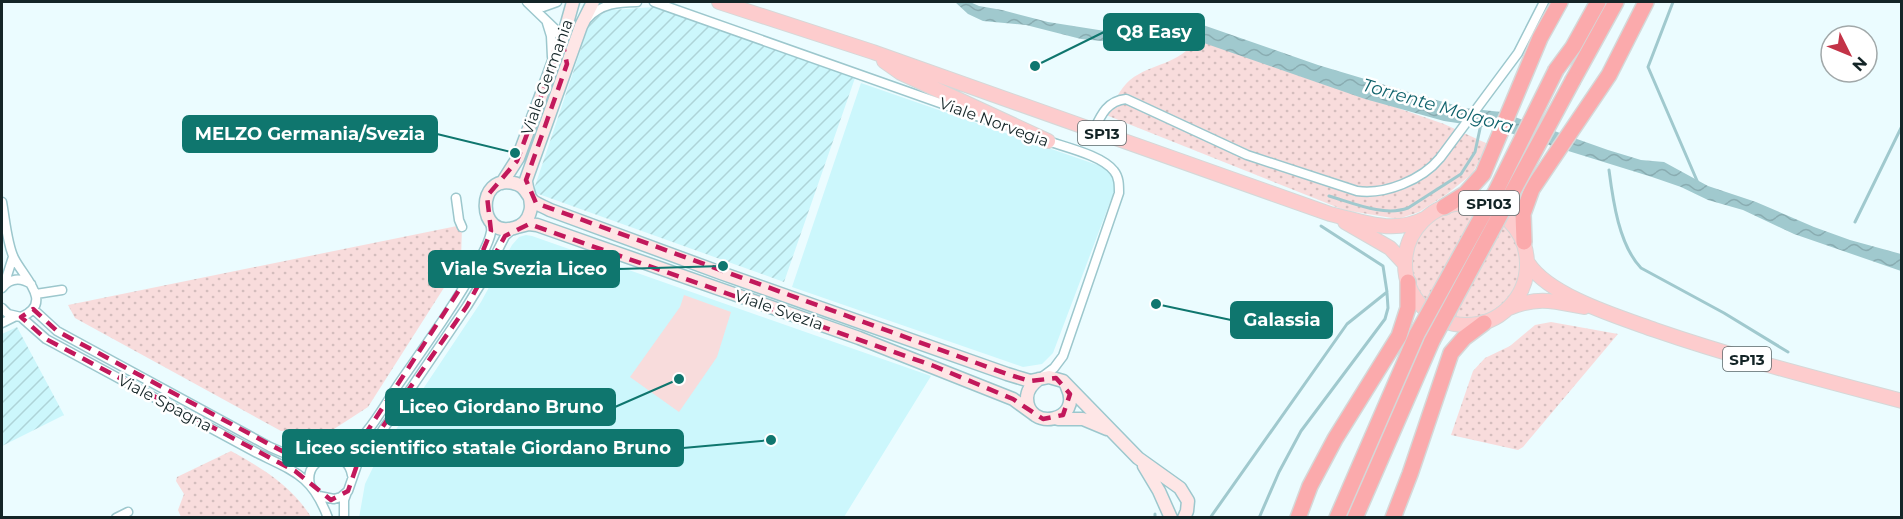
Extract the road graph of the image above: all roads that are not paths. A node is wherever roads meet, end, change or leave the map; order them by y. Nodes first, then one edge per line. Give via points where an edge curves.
1 (528, 2) edge
2 (557, 2) edge
3 (573, 2) edge
4 (637, 2) edge
5 (654, 2) edge
6 (719, 2) edge
7 (748, 2) edge
8 (1544, 2) edge
9 (1560, 2) edge
10 (1598, 2) edge
11 (1616, 2) edge
12 (1646, 2) edge
13 (598, 4) edge
14 (546, 20) junction
15 (562, 40) junction
16 (873, 52) junction
17 (567, 64) junction
18 (551, 70) junction
19 (1094, 130) junction
20 (1048, 141) junction
21 (502, 183) junction
22 (529, 195) junction
23 (456, 198) dead end
24 (2, 202) edge
25 (1444, 207) junction
26 (1330, 214) junction
27 (487, 216) junction
28 (1426, 218) junction
29 (462, 227) dead end
30 (516, 227) junction
31 (1524, 242) junction
32 (14, 257) junction
33 (1528, 263) junction
34 (1405, 264) junction
35 (1408, 282) junction
36 (31, 285) junction
37 (2, 287) edge
38 (62, 290) dead end
39 (36, 294) junction
40 (2, 308) edge
41 (1509, 308) junction
42 (1595, 308) junction
43 (33, 309) junction
44 (17, 317) junction
45 (2, 323) edge
46 (1484, 323) junction
47 (1039, 379) junction
48 (1064, 383) junction
49 (1902, 401) edge
50 (1035, 415) junction
51 (1053, 419) junction
52 (1113, 432) junction
53 (330, 456) junction
54 (1138, 458) junction
55 (320, 459) junction
56 (352, 478) junction
57 (313, 490) junction
58 (347, 492) junction
59 (128, 512) dead end
60 (116, 518) edge
61 (328, 518) edge
62 (344, 518) edge
63 (1171, 518) edge
64 (1184, 518) edge
65 (1298, 518) edge
66 (1337, 518) edge
67 (1355, 518) edge
68 (1393, 518) edge

1 - 2 street via 540,7
1 - 14 street
3 - 15 street, Viale Germania
4 - 13 street
5 - 20 street, Viale Norvegia
6 - 16 main road, SP13
7 - 16 main road, SP13
8 - 19 street via 1518,53 1436,163 1390,187 1363,192 1345,188 1247,155 1126,99 1110,104
9 - 25 highway, SP103 via 1540,38 1487,166 1465,194
10 - 66 highway, SP103, bridge via 1556,70 1496,191 1417,334
11 - 67 highway, SP103, bridge via 1432,341
12 - 31 highway, SP103 via 1609,75 1532,189 1524,208
13 - 17 street, Viale Germania via 581,26
14 - 15 street
14 - 18 street via 552,46
15 - 17 street
15 - 18 street, Viale Germania
16 - 19 main road, SP13
16 - 20 main road via 901,73
17 - 22 street, Viale Germania via 526,180
18 - 21 street, Viale Germania via 518,158
19 - 26 main road, SP13
20 - 47 street, Viale Norvegia via 1096,158 1111,168 1118,179 1119,194 1063,356
21 - 22 street via 517,184
21 - 27 street via 487,196
22 - 30 street via 530,214
22 - 47 street, Viale Svezia via 550,210 721,273 1007,374
23 - 29 street
24 - 32 street
25 - 28 main road, SP13
25 - 31 main road, SP13 via 1472,203 1497,211 1508,219
26 - 28 main road, SP13 via 1389,227 1411,225
26 - 34 main road, SP13 via 1390,248
27 - 30 street via 499,227
27 - 53 street via 489,237 447,314 366,433 353,446
28 - 34 main road, SP13 via 1411,239
30 - 50 street, Viale Svezia via 537,225 859,338 1014,399
30 - 56 street via 505,236 476,291 360,458
31 - 33 main road, SP13
32 - 36 street
32 - 37 street
33 - 41 main road, SP13 via 1522,290
33 - 42 main road, SP13 via 1545,280
34 - 35 main road, SP13
35 - 46 main road, SP13 via 1421,305 1438,318 1457,325
35 - 65 highway via 1408,308 1399,336 1335,439
36 - 37 street via 17,279
36 - 39 street
38 - 39 street
39 - 43 street
40 - 44 street, Viale Spagna
41 - 42 main road, SP13 via 1540,300
41 - 46 main road, SP13
42 - 49 main road, SP13 via 1710,349
43 - 44 street
43 - 55 street, Viale Spagna via 57,331 264,444 300,460
44 - 45 street
44 - 57 street, Viale Spagna via 46,339 295,471
46 - 68 highway via 1451,353
47 - 48 street, Viale Svezia via 1052,377
47 - 50 street via 1028,395
48 - 51 street via 1070,392 1070,404
48 - 52 street, Viale Svezia
50 - 51 street, Viale Svezia
51 - 52 street, Viale Svezia via 1081,419
52 - 54 street, Viale Svezia
53 - 55 street
53 - 56 street via 345,461
54 - 63 street, Viale Svezia
54 - 64 street, Viale Svezia via 1183,492 1188,503
55 - 57 street via 310,472
56 - 58 street
57 - 58 street via 324,499 333,500
57 - 61 street
58 - 62 street
59 - 60 street

